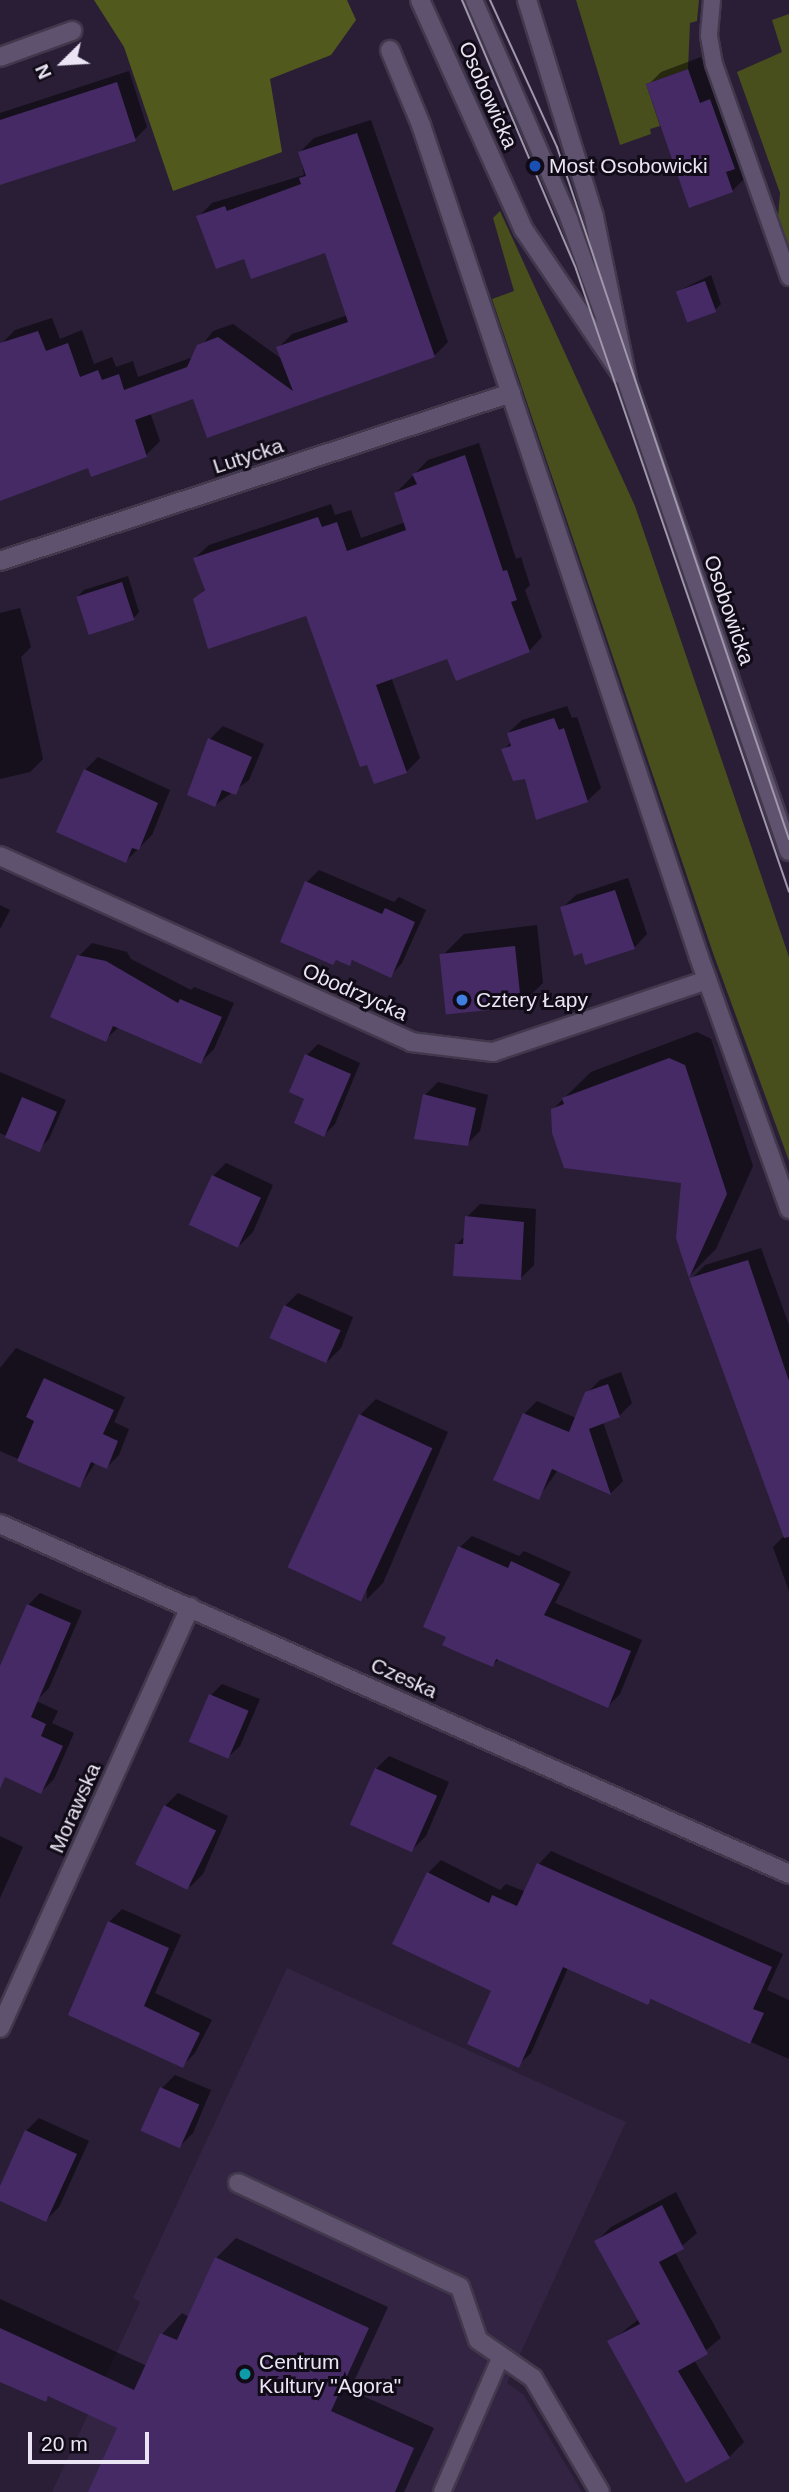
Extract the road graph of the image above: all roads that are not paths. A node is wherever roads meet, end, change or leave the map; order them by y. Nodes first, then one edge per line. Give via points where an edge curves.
1 (420, 0) edge
2 (474, 0) edge
3 (527, 0) edge
4 (712, 0) edge
5 (72, 30) dead end
6 (390, 50) dead end
7 (0, 57) edge
8 (789, 277) edge
9 (628, 384) junction
10 (511, 393) junction
11 (0, 561) edge
12 (783, 817) edge
13 (789, 851) edge
14 (0, 856) edge
15 (707, 981) junction
16 (789, 1209) edge
17 (0, 1524) edge
18 (190, 1606) junction
19 (789, 1874) edge
20 (0, 2028) edge
21 (238, 2183) dead end
22 (501, 2356) junction
23 (442, 2492) edge
24 (600, 2492) edge

1 - 9 street, Osobowicka via 524,230
2 - 9 lane via 569,219
3 - 9 street, Osobowicka via 594,217
4 - 8 lane via 709,36 714,64
5 - 7 street
6 - 10 street via 421,125
9 - 12 street, Osobowicka
10 - 11 street, Lutycka
10 - 15 street
12 - 13 street, Osobowicka
14 - 15 street, Obodrzycka via 411,1042 493,1052
15 - 16 street
17 - 18 street, Czeska
18 - 19 street, Czeska
18 - 20 street, Morawska
21 - 22 street via 460,2287 478,2340
22 - 23 lane
22 - 24 street via 533,2378

